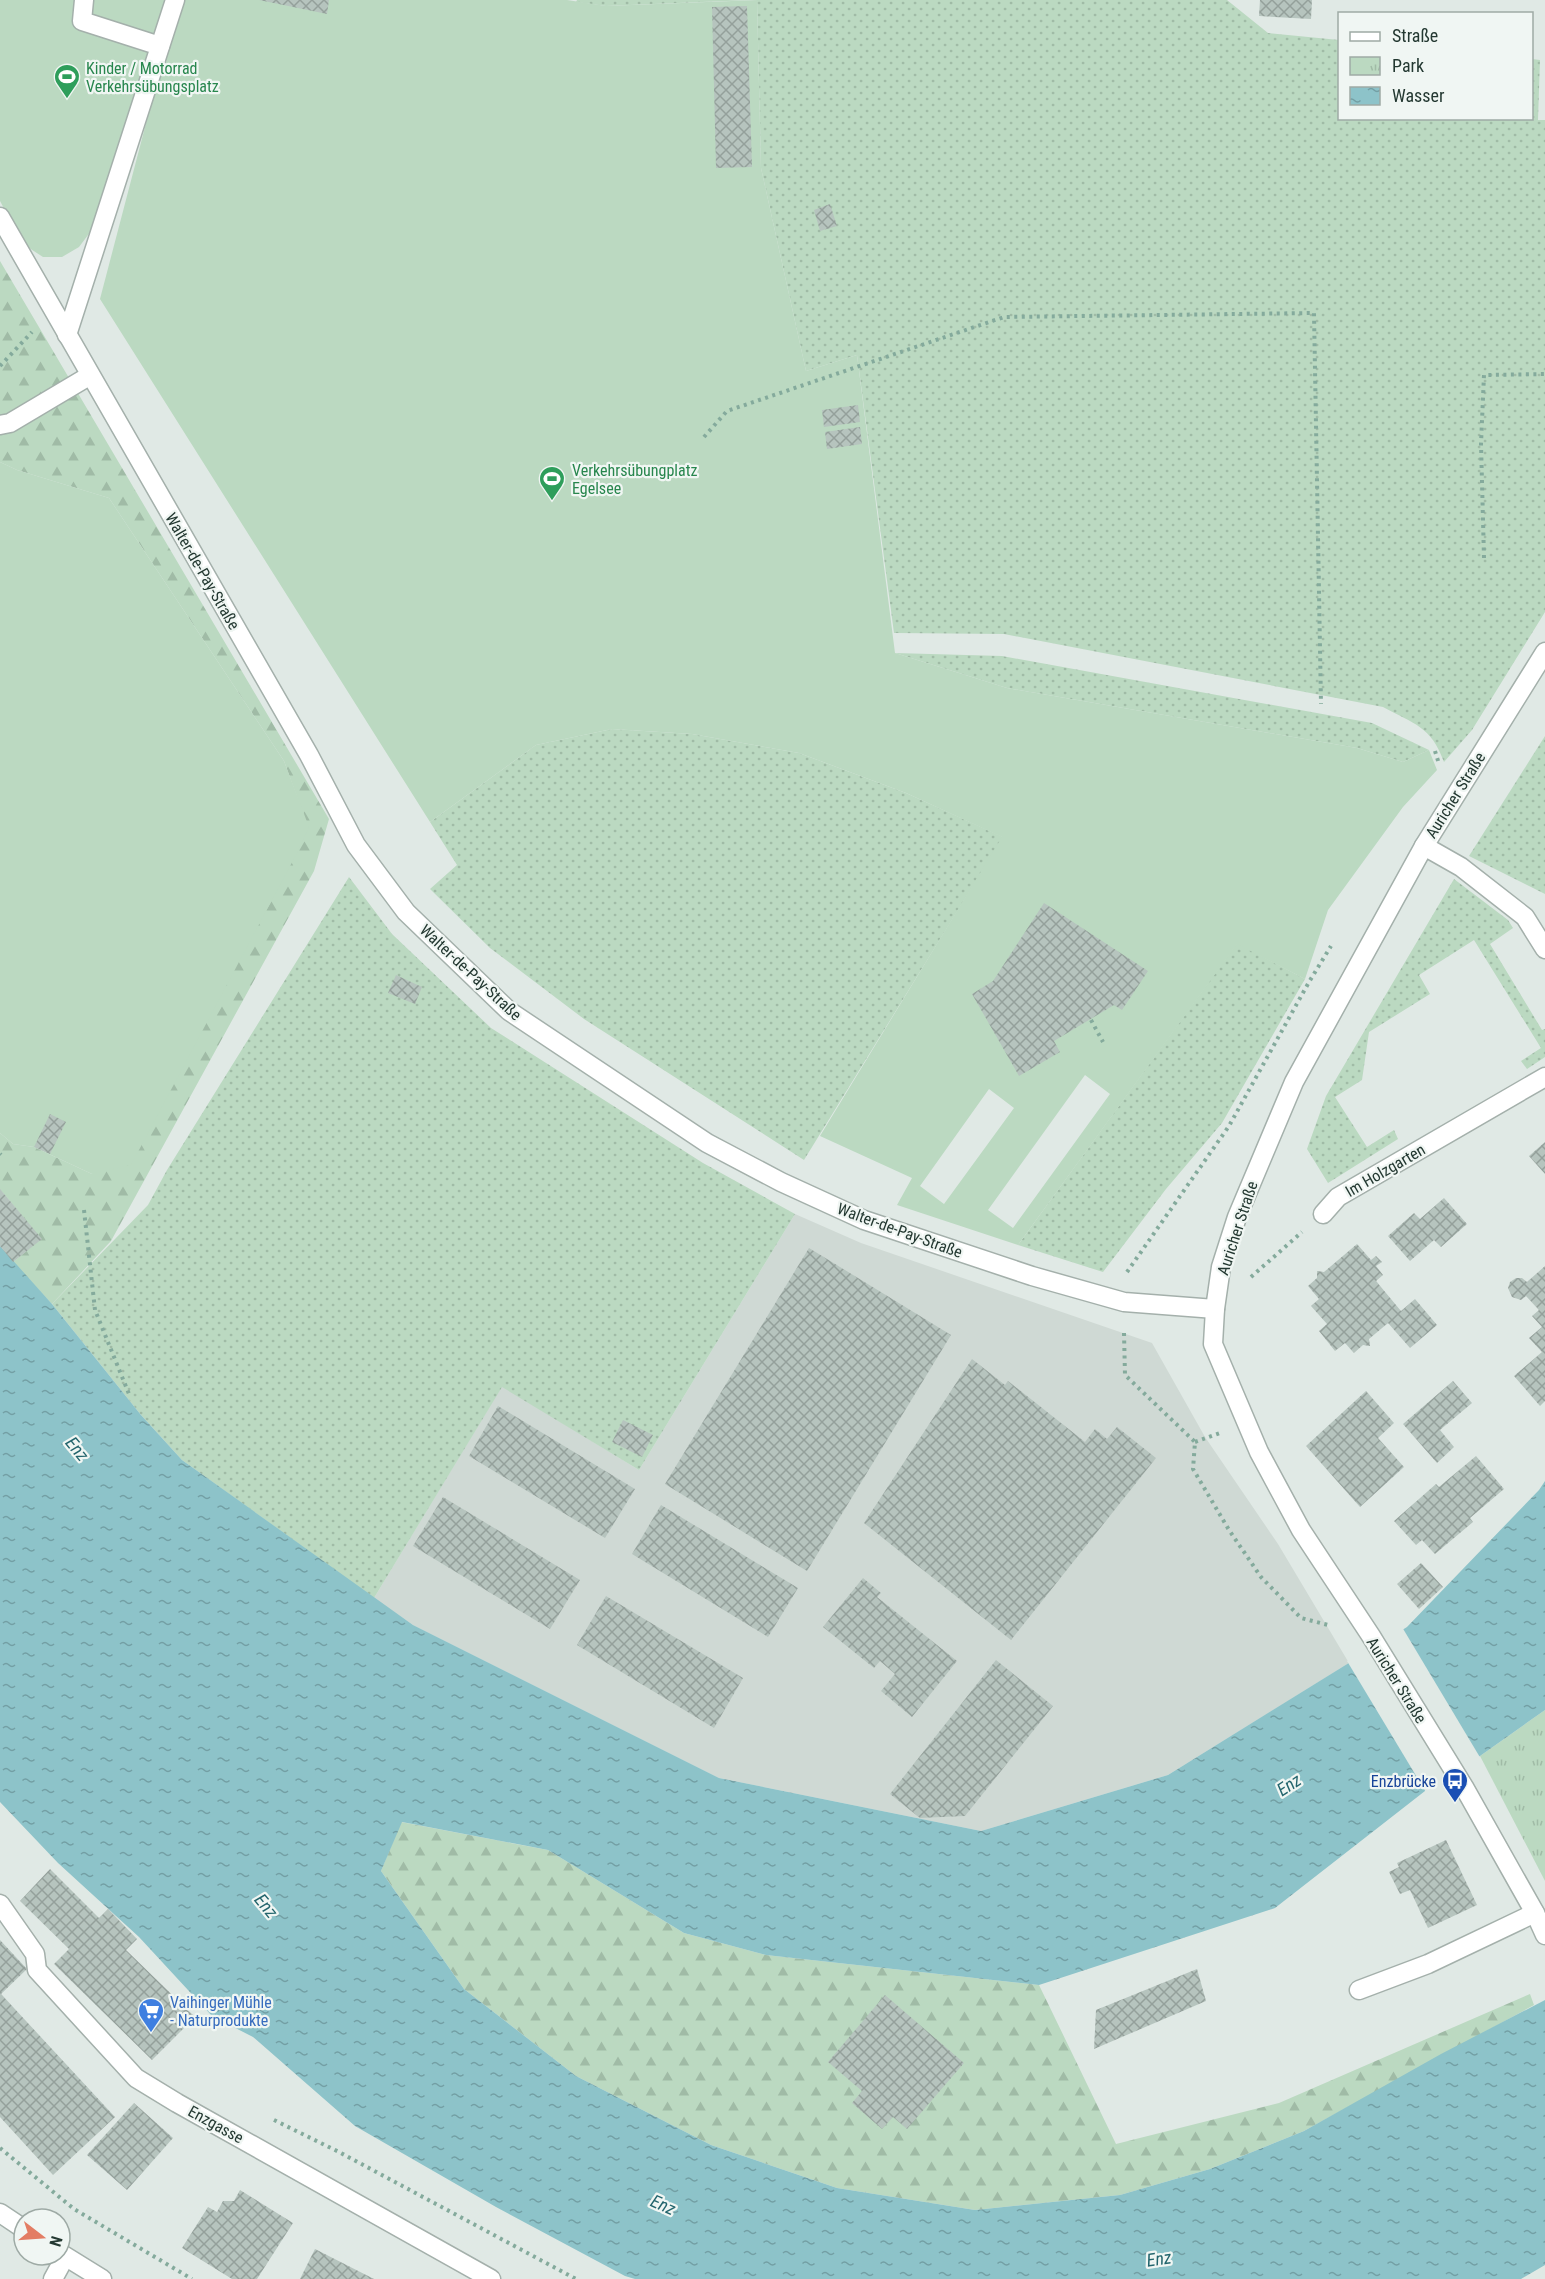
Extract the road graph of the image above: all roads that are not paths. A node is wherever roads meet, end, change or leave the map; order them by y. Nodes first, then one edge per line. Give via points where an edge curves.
1 (84, 0) edge
2 (175, 0) edge
3 (160, 46) junction
4 (0, 217) edge
5 (68, 335) junction
6 (84, 380) dead end
7 (0, 426) edge
8 (1545, 652) edge
9 (1424, 846) junction
10 (1545, 949) edge
11 (1545, 1077) edge
12 (1323, 1214) road end
13 (1215, 1309) junction
14 (0, 1904) edge
15 (1535, 1913) junction
16 (1545, 1935) edge
17 (1359, 1990) dead end
18 (72, 2261) edge
19 (102, 2279) edge
20 (491, 2279) edge

1 - 3 street via 82,21
2 - 3 street
3 - 5 street
4 - 5 street, Walter-de-Pay-Straße
5 - 13 street, Walter-de-Pay-Straße via 309,755 353,849 406,912 509,1011 707,1143 864,1220 1124,1302
6 - 7 street
8 - 9 street, Auricher Straße
9 - 10 street via 1461,867 1525,916
9 - 13 street, Auricher Straße via 1294,1082 1237,1217 1221,1267
11 - 12 street, Im Holzgarten via 1338,1197
13 - 15 street, Auricher Straße via 1213,1344 1259,1452 1301,1530 1458,1779
14 - 20 street, Enzgasse via 35,1954 37,1970 136,2078
15 - 16 street, Auricher Straße
15 - 17 street via 1428,1964
18 - 19 street

